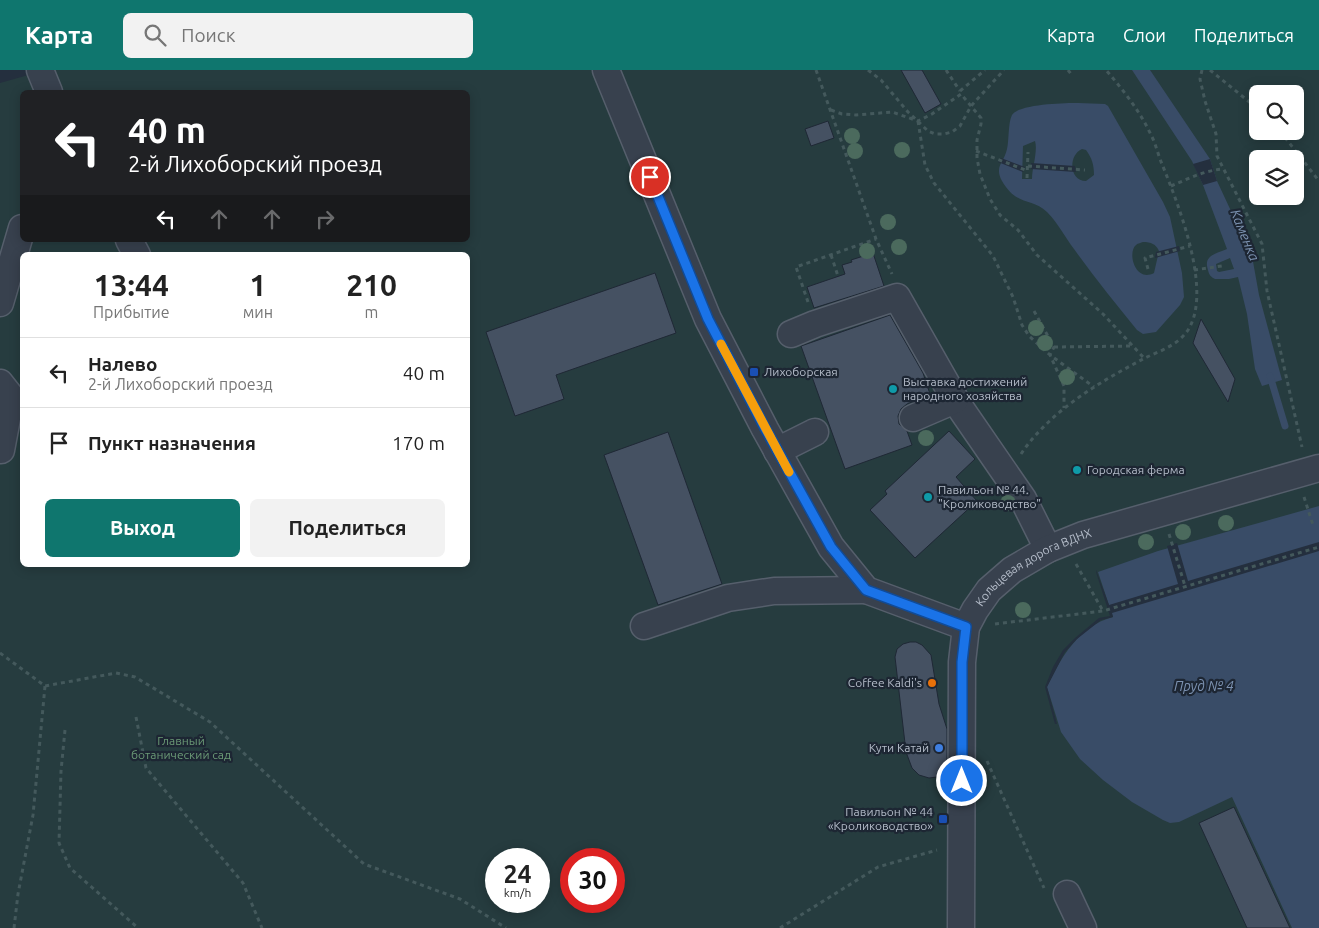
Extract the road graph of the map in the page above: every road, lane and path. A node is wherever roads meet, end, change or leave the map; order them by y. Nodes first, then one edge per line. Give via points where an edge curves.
1 (40, 70) edge
2 (606, 70) edge
3 (868, 70) edge
4 (946, 70) edge
5 (984, 70) edge
6 (1004, 70) edge
7 (1068, 70) edge
8 (1106, 70) edge
9 (1202, 70) edge
10 (1210, 70) edge
11 (1070, 74) dead end
12 (47, 90) edge
13 (961, 93) junction
14 (1249, 102) edge
15 (971, 106) junction
16 (831, 110) dead end
17 (918, 121) junction
18 (1287, 140) edge
19 (976, 150) junction
20 (1028, 152) dead end
21 (1030, 166) junction
22 (1224, 168) junction
23 (1026, 170) junction
24 (1085, 170) dead end
25 (1028, 178) dead end
26 (1319, 181) edge
27 (1171, 186) junction
28 (20, 235) edge
29 (876, 239) dead end
30 (1190, 246) junction
31 (831, 255) junction
32 (1220, 266) dead end
33 (1148, 269) dead end
34 (1194, 270) junction
35 (839, 279) dead end
36 (0, 303) edge
37 (1034, 311) dead end
38 (815, 324) junction
39 (791, 334) dead end
40 (1134, 346) junction
41 (1054, 347) junction
42 (1050, 355) junction
43 (1144, 358) junction
44 (0, 383) edge
45 (1094, 387) junction
46 (955, 400) junction
47 (1064, 409) junction
48 (913, 418) dead end
49 (815, 432) dead end
50 (1, 450) edge
51 (777, 450) junction
52 (1017, 461) dead end
53 (1310, 478) edge
54 (1313, 525) dead end
55 (1169, 537) dead end
56 (1319, 547) edge
57 (1048, 549) junction
58 (1074, 561) dead end
59 (1185, 586) junction
60 (866, 590) junction
61 (1103, 611) junction
62 (1020, 621) dead end
63 (644, 626) dead end
64 (966, 627) junction
65 (0, 653) edge
66 (44, 686) junction
67 (136, 717) dead end
68 (65, 730) dead end
69 (985, 756) dead end
70 (940, 849) dead end
71 (1057, 895) joint
72 (14, 928) edge
73 (138, 928) edge
74 (262, 928) edge
75 (506, 928) edge
76 (780, 928) edge
77 (961, 928) edge
78 (1083, 928) edge

1 - 12 street
2 - 51 street via 708,319
3 - 17 path
4 - 13 path
5 - 13 path
6 - 15 path
7 - 11 path
8 - 27 path via 1144,121
9 - 22 path via 1200,79 1216,134 1218,156
10 - 14 path
13 - 15 path
13 - 17 path
15 - 17 path via 960,126 952,132 935,134
15 - 19 path via 981,118
16 - 17 path via 856,115 892,112
17 - 42 path via 925,165 934,183 993,256 1013,297 1022,325
18 - 26 path
19 - 23 path
19 - 40 path via 980,174 1000,215
20 - 21 path
21 - 23 path
21 - 24 path
22 - 27 path
22 - 53 path via 1262,244 1267,291
23 - 25 path
27 - 30 path
28 - 36 street
29 - 31 path
30 - 33 path via 1144,258
30 - 34 path
31 - 35 path
31 - 38 path via 796,267
32 - 34 path
34 - 43 path via 1198,302 1195,318 1185,335 1165,350
37 - 41 path
38 - 39 street
38 - 46 street via 897,297
40 - 41 path
40 - 43 path
41 - 42 path
42 - 45 path
42 - 47 path via 1064,386
43 - 45 path
44 - 50 street via 11,397
45 - 47 path
46 - 48 street
46 - 57 street via 1023,499
47 - 52 path via 1043,427
49 - 51 street
51 - 60 street via 831,547
53 - 54 path
53 - 57 street, Кольцевая дорога ВДНХ via 1083,536
55 - 59 path
56 - 59 path
57 - 64 street, Кольцевая дорога ВДНХ via 1012,570 989,590
58 - 61 path
59 - 61 path
60 - 63 street via 774,590 728,598
60 - 64 street
61 - 62 path
64 - 77 street, Кольцевая дорога ВДНХ via 962,662
65 - 66 path
66 - 72 path via 33,816
66 - 75 path via 116,673 135,677 210,722 364,864 460,899
67 - 74 path via 146,768 243,883
68 - 73 path via 59,843 70,868
69 - 71 path
70 - 76 path via 878,866
71 - 78 street

